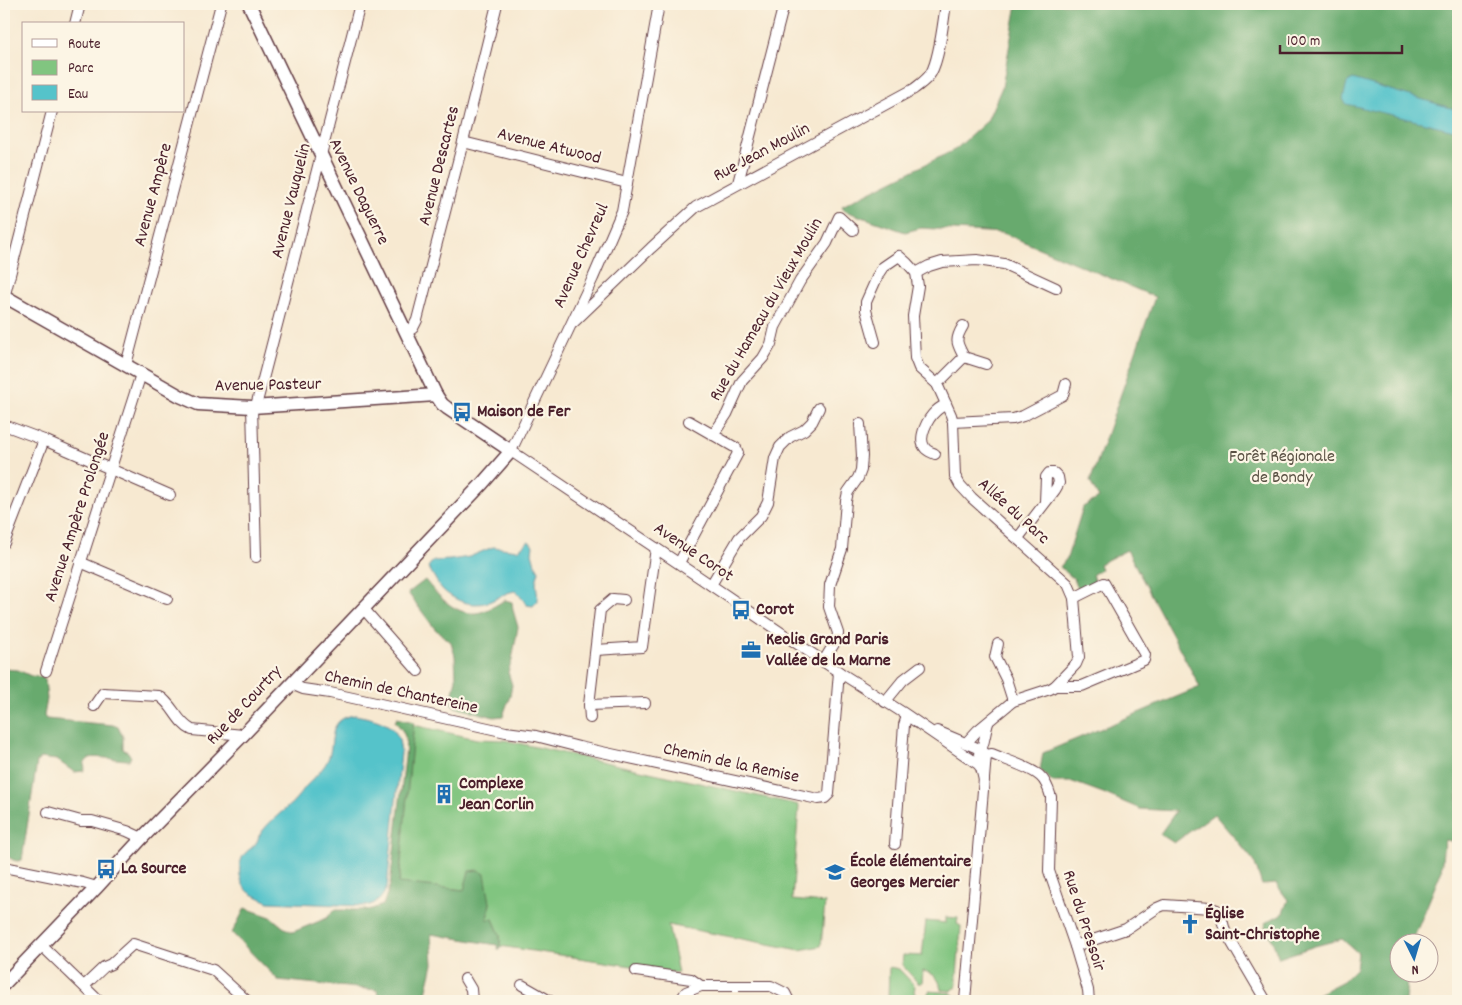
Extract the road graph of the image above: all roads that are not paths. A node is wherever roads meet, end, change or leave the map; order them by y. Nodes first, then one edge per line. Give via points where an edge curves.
1 (80, 4) edge
2 (221, 4) edge
3 (249, 4) edge
4 (360, 4) edge
5 (497, 4) edge
6 (659, 4) edge
7 (784, 4) edge
8 (946, 4) edge
9 (76, 22) edge
10 (52, 112) edge
11 (464, 142) junction
12 (321, 156) junction
13 (627, 183) junction
14 (738, 183) junction
15 (853, 230) dead end
16 (916, 273) junction
17 (1056, 288) dead end
18 (4, 297) edge
19 (583, 298) junction
20 (592, 305) junction
21 (962, 326) dead end
22 (568, 328) junction
23 (407, 332) junction
24 (875, 342) dead end
25 (964, 357) junction
26 (986, 364) dead end
27 (126, 365) junction
28 (141, 374) junction
29 (937, 384) junction
30 (1066, 384) dead end
31 (436, 395) junction
32 (946, 404) junction
33 (254, 406) junction
34 (819, 408) dead end
35 (688, 421) dead end
36 (953, 422) junction
37 (860, 424) dead end
38 (4, 425) edge
39 (713, 434) junction
40 (44, 440) junction
41 (511, 451) junction
42 (935, 454) dead end
43 (110, 468) junction
44 (170, 495) dead end
45 (1045, 502) dead end
46 (1018, 538) junction
47 (4, 543) edge
48 (656, 548) junction
49 (256, 557) dead end
50 (80, 562) junction
51 (678, 563) junction
52 (712, 585) junction
53 (1074, 598) junction
54 (167, 599) dead end
55 (624, 600) dead end
56 (363, 608) junction
57 (998, 644) dead end
58 (596, 650) junction
59 (823, 662) junction
60 (920, 667) dead end
61 (418, 670) dead end
62 (46, 671) dead end
63 (839, 672) junction
64 (291, 684) junction
65 (1055, 686) junction
66 (1013, 701) junction
67 (886, 702) junction
68 (645, 703) dead end
69 (589, 705) junction
70 (94, 706) dead end
71 (907, 716) junction
72 (590, 718) dead end
73 (988, 722) junction
74 (506, 732) joint
75 (243, 735) junction
76 (966, 743) junction
77 (951, 746) junction
78 (984, 752) junction
79 (978, 764) junction
80 (984, 780) junction
81 (48, 812) dead end
82 (142, 838) junction
83 (895, 844) dead end
84 (4, 867) edge
85 (97, 887) junction
86 (41, 945) junction
87 (1076, 946) junction
88 (636, 971) dead end
89 (465, 979) dead end
90 (4, 984) edge
91 (522, 985) dead end
92 (84, 986) junction
93 (701, 986) junction
94 (1266, 1000) edge
95 (99, 1001) edge
96 (247, 1001) edge
97 (472, 1001) edge
98 (550, 1001) edge
99 (680, 1001) edge
100 (789, 1001) edge
101 (965, 1001) edge
102 (1089, 1001) edge

1 - 9 street
2 - 27 street, Avenue Ampère
3 - 12 street, Avenue Daguerre
4 - 12 street, Avenue Vauquelin
5 - 11 street, Avenue Descartes
6 - 13 street, Avenue Chevreul
7 - 14 street
8 - 14 street, Rue Jean Moulin via 936,59 926,80
10 - 18 street
11 - 13 street, Avenue Atwood
11 - 23 street, Avenue Descartes via 417,320
12 - 23 street, Avenue Daguerre
12 - 33 street, Avenue Vauquelin
13 - 19 street, Avenue Chevreul via 622,211
14 - 20 street, Rue Jean Moulin via 696,207
15 - 39 street, Rue du Hameau du Vieux Moulin via 839,217 827,243 800,281 775,327 763,358 742,381 727,414
16 - 17 street via 942,262 977,260 1004,264
16 - 24 street via 899,256 879,273 866,302
16 - 29 street, Allée du Parc via 918,286 913,316 916,358 919,368
18 - 27 street, Avenue Pasteur
19 - 20 street
19 - 22 street, Avenue Chevreul
20 - 22 street, Rue Jean Moulin
21 - 25 street via 957,343
22 - 41 street, Avenue Chevreul
23 - 31 street, Avenue Daguerre
25 - 26 street
25 - 29 street
27 - 28 street, Avenue Pasteur
28 - 33 street, Avenue Pasteur via 198,404
28 - 43 street, Avenue Ampère Prolongée
29 - 32 street, Allée du Parc
30 - 36 street via 1063,394 1023,416
31 - 33 street, Avenue Pasteur
31 - 41 street via 442,404
32 - 36 street, Allée du Parc
32 - 42 street via 936,411 922,435 926,450
33 - 49 street, Avenue Vauquelin
34 - 52 street via 812,422 780,447 775,458 768,502 761,516 739,538
35 - 39 street
36 - 46 street, Allée du Parc via 955,476 960,485
37 - 59 street via 861,470 848,492 842,549 830,585 829,607 838,633
38 - 40 street
39 - 51 street via 736,448 738,453
40 - 43 street
40 - 47 street
41 - 48 street, Avenue Corot
41 - 56 street, Rue de Courtry
43 - 44 street
43 - 50 street, Avenue Ampère Prolongée
45 - 46 street
46 - 53 street, Allée du Parc via 1068,584
48 - 51 street, Avenue Corot
48 - 58 street via 642,647
50 - 54 street
50 - 62 street, Avenue Ampère Prolongée
51 - 52 street, Avenue Corot
52 - 59 street, Avenue Corot
53 - 65 street, Allée du Parc via 1079,657
53 - 65 street via 1104,583 1145,655 1144,660 1082,686
55 - 58 street via 613,599 600,610
56 - 61 street
56 - 64 street, Rue de Courtry
57 - 66 street via 995,657
58 - 69 street
59 - 63 street, Avenue Corot
60 - 67 street via 903,680
63 - 67 street, Avenue Corot
63 - 74 street, Chemin de la Remise via 829,794 825,798
64 - 74 street, Chemin de Chantereine
64 - 75 street, Rue de Courtry
65 - 66 street, Allée du Parc
66 - 73 street, Allée du Parc
67 - 71 street, Avenue Corot
68 - 69 street
69 - 72 street
70 - 75 street via 103,693 159,696 165,699 185,727
71 - 76 street, Avenue Corot
71 - 77 street, Avenue Corot
71 - 83 street
73 - 76 street, Allée du Parc
73 - 78 street via 984,733
75 - 82 street, Rue de Courtry
76 - 78 street, Avenue Corot
77 - 78 street via 977,756
77 - 79 street, Avenue Corot
78 - 79 street
78 - 80 street
78 - 87 street, Rue du Pressoir via 1035,772 1049,789 1049,871
79 - 80 street
80 - 101 street
81 - 82 street via 92,821
82 - 85 street, Rue de Courtry
84 - 85 street
85 - 86 street, Rue de Courtry
86 - 90 street, Rue de Courtry
86 - 92 street
87 - 94 street via 1126,929 1164,905 1211,908 1221,916 1225,931
87 - 102 street, Rue du Pressoir
88 - 93 street via 691,979
89 - 97 street via 471,989
91 - 98 street
92 - 95 street
92 - 96 street via 133,944 213,970
93 - 99 street via 686,992
93 - 100 street via 771,986 785,993

